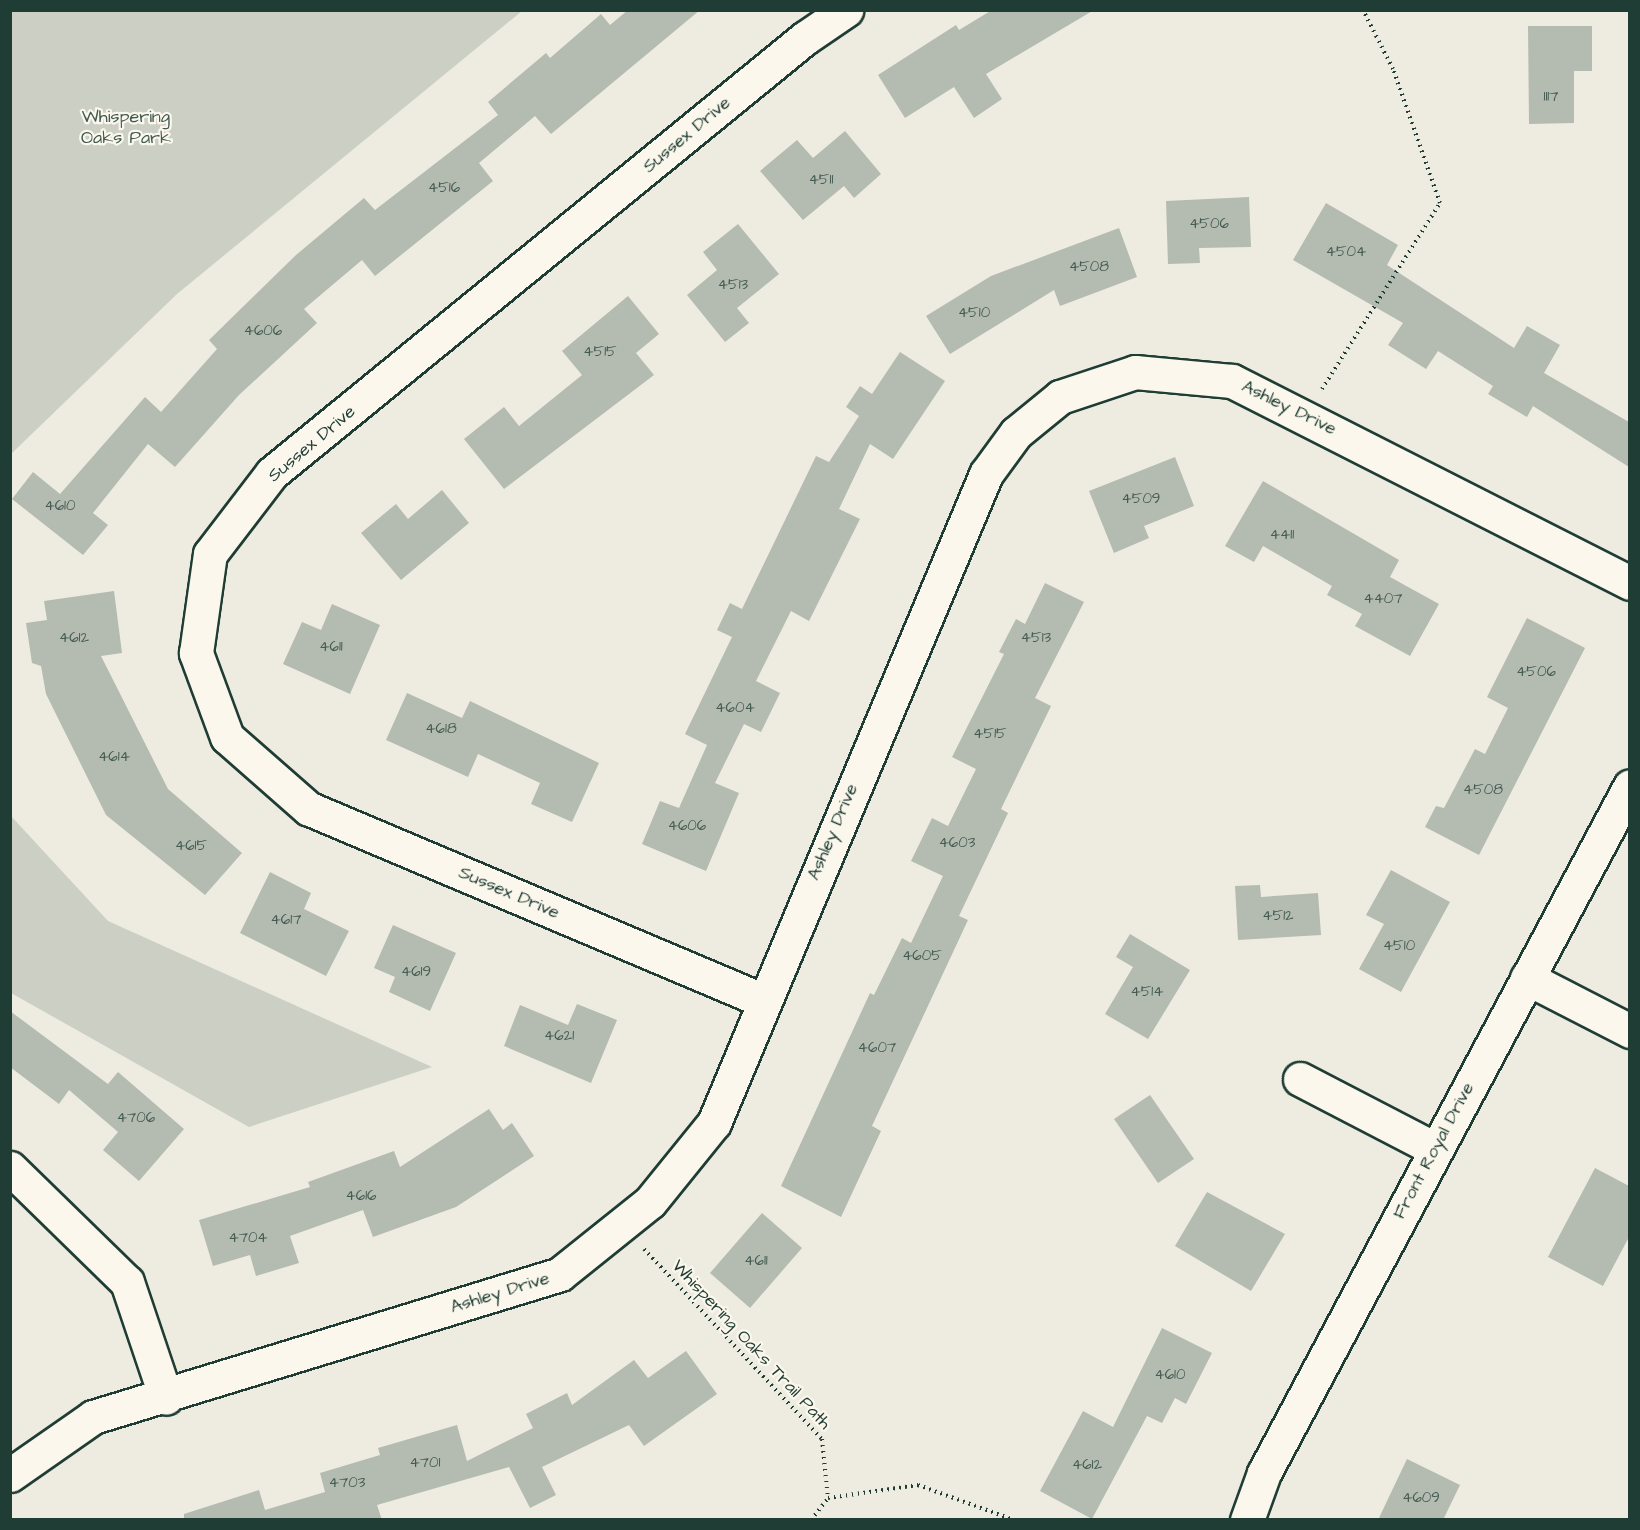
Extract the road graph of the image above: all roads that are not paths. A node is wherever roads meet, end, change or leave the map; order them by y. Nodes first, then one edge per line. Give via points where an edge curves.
1 (846, 10) edge
2 (1629, 583) edge
3 (1629, 786) edge
4 (1527, 978) junction
5 (762, 1000) junction
6 (1629, 1031) edge
7 (1300, 1079) dead end
8 (1435, 1149) junction
9 (10, 1168) edge
10 (165, 1398) junction
11 (10, 1475) edge
12 (1247, 1520) edge

1 - 5 street, Sussex Drive via 805,38 273,473 210,554 196,653 227,736 309,809
2 - 5 street, Ashley Drive via 1232,381 1135,372 1060,397 999,452
3 - 4 street, Front Royal Drive
4 - 6 street
4 - 8 street, Front Royal Drive
5 - 10 street, Ashley Drive via 714,1123 650,1202 560,1274
7 - 8 street
8 - 12 street, Front Royal Drive via 1264,1473
9 - 10 street via 127,1282
10 - 11 street, Ashley Drive via 93,1417

